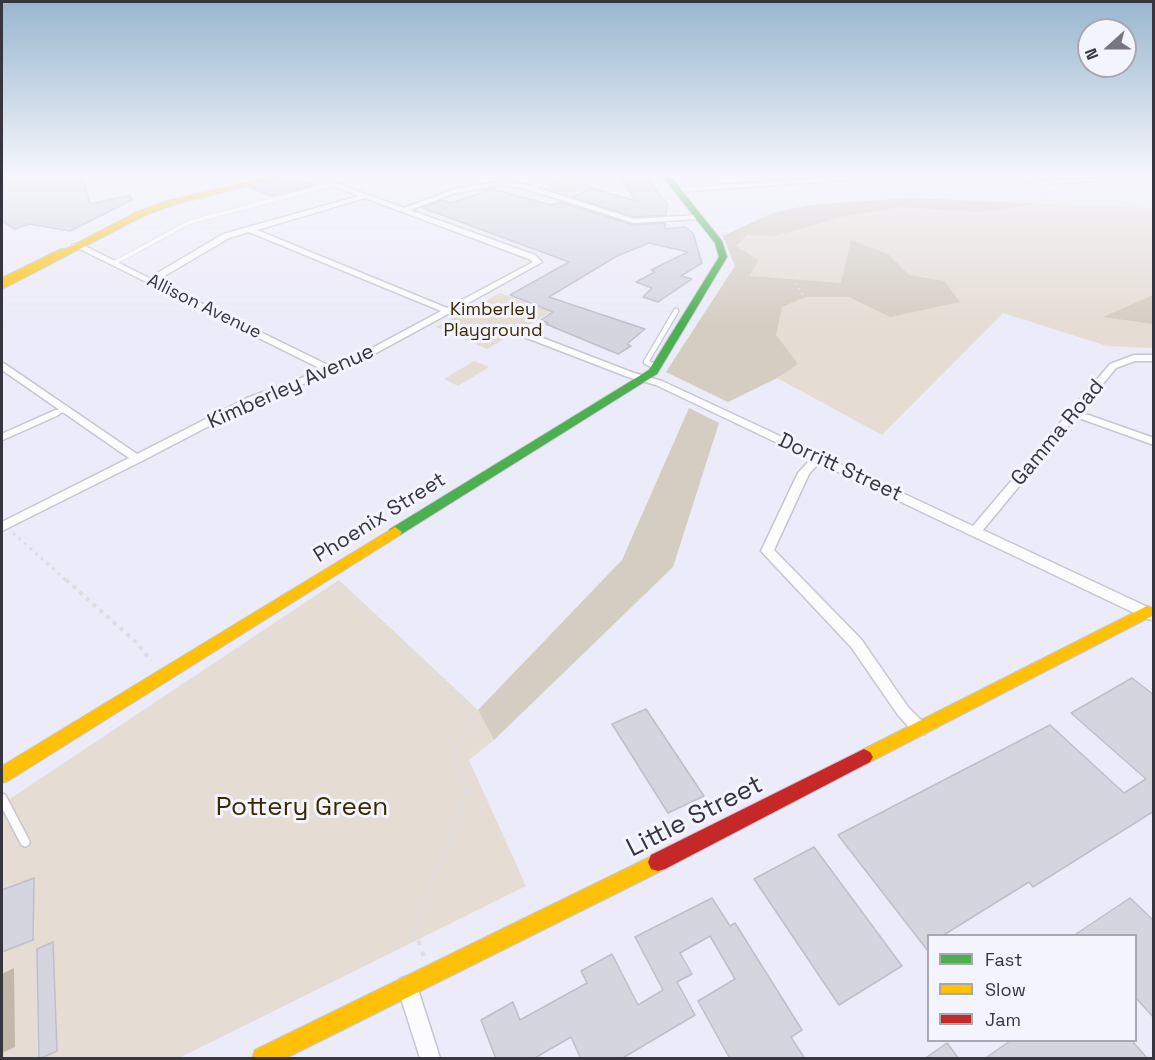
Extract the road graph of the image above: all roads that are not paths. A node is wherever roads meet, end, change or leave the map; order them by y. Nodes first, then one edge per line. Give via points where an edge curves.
1 (100, 226) edge
2 (115, 226) edge
3 (182, 226) edge
4 (258, 226) edge
5 (448, 226) edge
6 (706, 226) edge
7 (249, 229) junction
8 (70, 248) junction
9 (114, 263) junction
10 (2, 274) edge
11 (2, 281) edge
12 (150, 281) junction
13 (2, 286) edge
14 (676, 311) dead end
15 (451, 312) junction
16 (522, 333) road end
17 (1154, 358) edge
18 (2, 366) edge
19 (656, 367) junction
20 (331, 370) junction
21 (644, 378) junction
22 (65, 409) junction
23 (1074, 413) junction
24 (2, 437) edge
25 (1154, 442) edge
26 (818, 458) junction
27 (138, 459) junction
28 (3, 526) edge
29 (975, 531) junction
30 (1150, 614) edge
31 (920, 729) junction
32 (2, 776) edge
33 (2, 798) edge
34 (25, 842) dead end
35 (407, 986) junction
36 (263, 1059) edge
37 (430, 1059) edge

1 - 10 main road
2 - 8 main road
3 - 9 lane
4 - 7 street
5 - 15 street, Kimberley Avenue via 538,262
6 - 19 main road, Phoenix Street via 719,243 723,253 721,264
7 - 12 street via 226,236
7 - 15 street
8 - 9 street, Allison Avenue
8 - 11 main road
8 - 13 main road
9 - 12 street, Allison Avenue
12 - 20 street, Allison Avenue
14 - 19 lane via 646,362
15 - 20 street, Kimberley Avenue
16 - 21 street, Dorritt Street
17 - 23 street, Gamma Road via 1134,358 1113,366
18 - 22 street
19 - 21 main road, Phoenix Street
20 - 27 street, Kimberley Avenue via 251,400
21 - 26 street, Dorritt Street
21 - 32 main road, Phoenix Street
22 - 24 lane
22 - 27 street
23 - 25 street
23 - 29 street, Gamma Road
26 - 29 street, Dorritt Street
26 - 31 street via 804,473 767,551 856,643
27 - 28 street, Kimberley Avenue
29 - 30 street, Dorritt Street
30 - 31 main road, Little Street
31 - 35 main road, Little Street
33 - 34 lane
35 - 36 main road, Little Street
35 - 37 street

